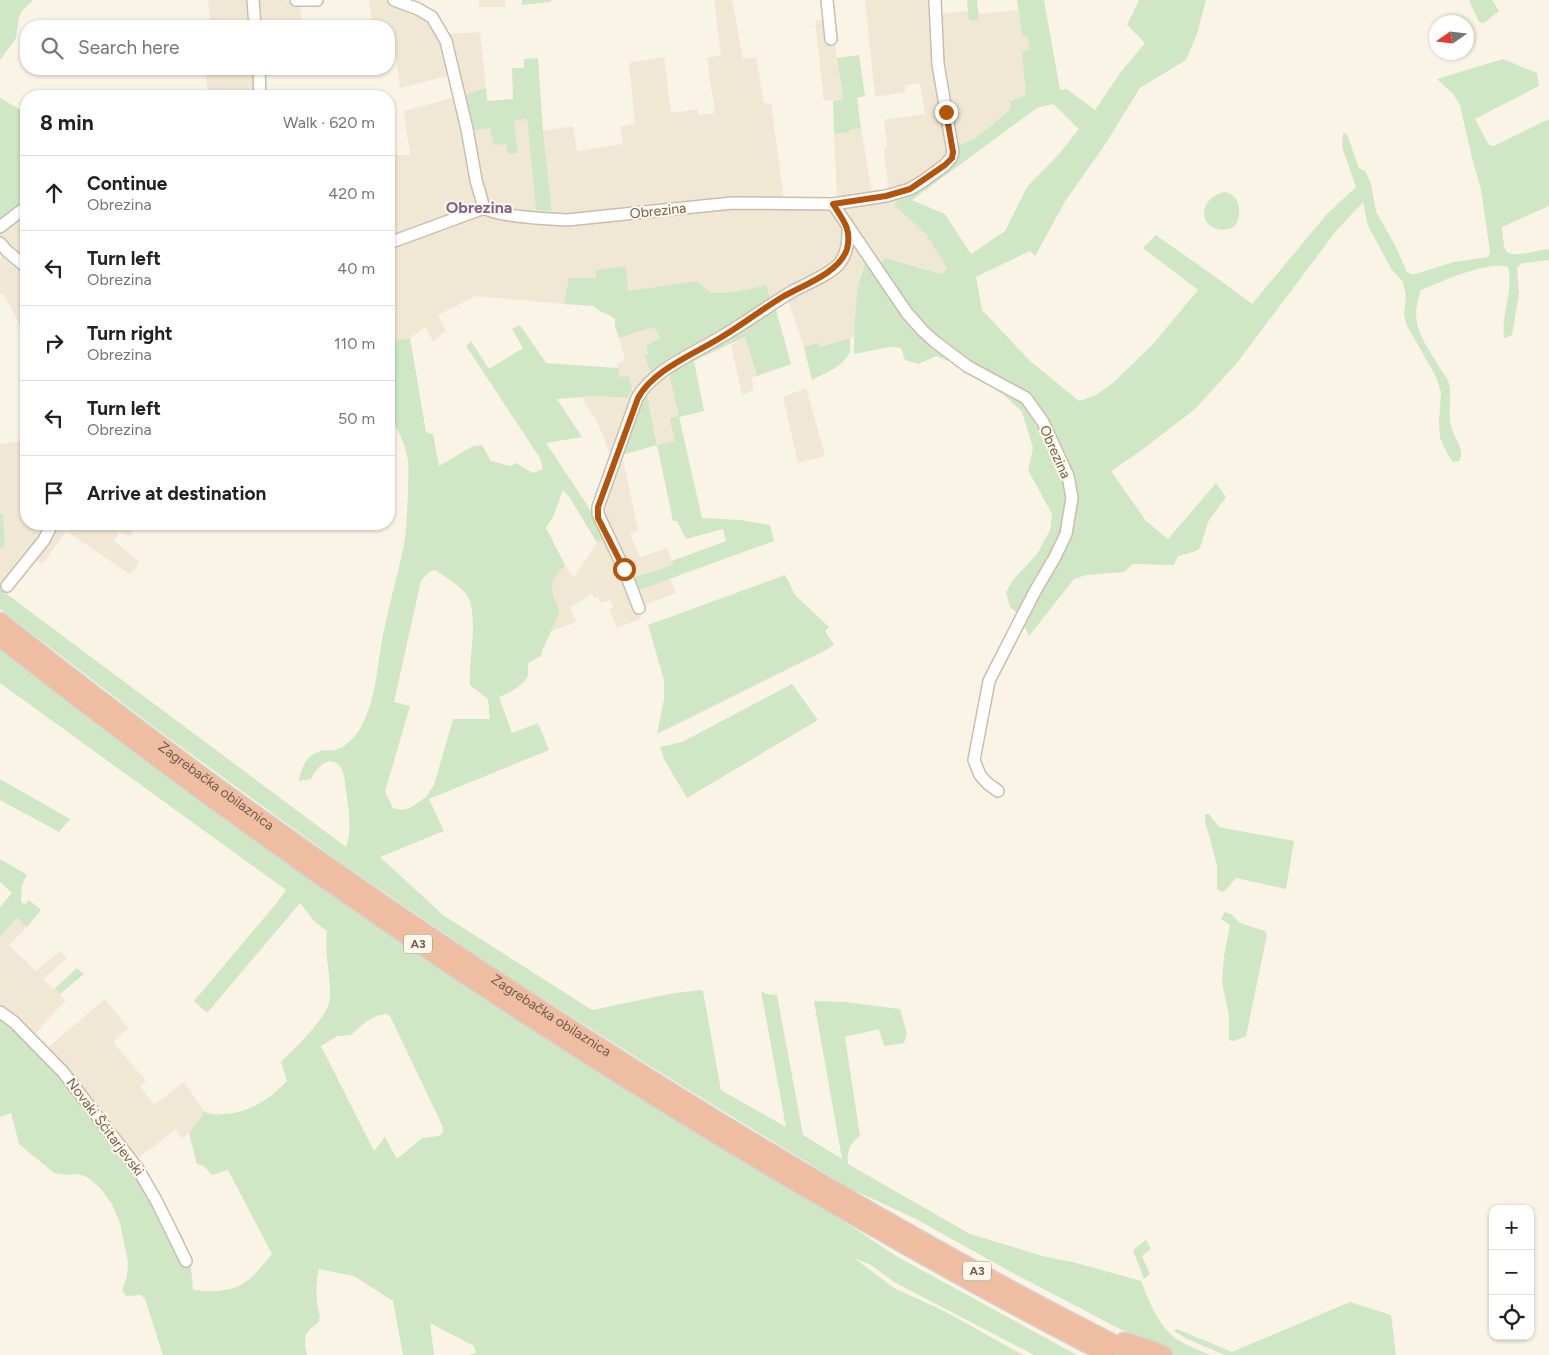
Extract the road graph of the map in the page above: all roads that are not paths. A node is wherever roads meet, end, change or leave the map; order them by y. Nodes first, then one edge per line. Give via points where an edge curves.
1 (253, 0) edge
2 (296, 0) edge
3 (317, 0) edge
4 (394, 0) edge
5 (827, 0) edge
6 (935, 0) edge
7 (255, 20) edge
8 (831, 39) dead end
9 (259, 75) edge
10 (260, 90) edge
11 (833, 204) junction
12 (484, 208) junction
13 (20, 212) edge
14 (0, 227) edge
15 (848, 228) junction
16 (395, 241) edge
17 (0, 243) edge
18 (20, 261) edge
19 (49, 530) edge
20 (7, 586) dead end
21 (640, 608) dead end
22 (0, 622) edge
23 (0, 638) edge
24 (998, 791) dead end
25 (0, 1012) edge
26 (186, 1261) dead end
27 (1069, 1335) junction
28 (1099, 1336) junction
29 (1091, 1355) edge
30 (1108, 1355) edge
31 (1137, 1355) edge
32 (1164, 1355) edge

1 - 7 street
2 - 3 street
4 - 12 street via 432,17 446,41
5 - 8 street
6 - 11 street, Obrezina via 938,64 953,146 952,158 923,181 899,193
9 - 10 street
11 - 12 street, Obrezina via 738,203 567,220 493,212
11 - 15 street, Obrezina
12 - 16 street
13 - 14 street
15 - 21 street via 847,250 832,270 671,366 642,389 598,507 598,518
15 - 24 street, Obrezina via 907,313 934,341 967,366 1026,398 1043,422 1068,476 1072,498 1066,534 989,681 974,760 980,775
17 - 18 street
19 - 20 street
22 - 28 highway, Zagrebačka obilaznica / A3 via 312,855 538,1008 775,1155
23 - 27 highway, Zagrebačka obilaznica / A3 via 274,844 543,1027 850,1214
25 - 26 street, Novaki Šćitarjevski via 63,1072 138,1169
27 - 29 highway via 1075,1346
27 - 30 highway, Zagrebačka obilaznica / A3
28 - 31 highway, Zagrebačka obilaznica / A3
28 - 32 highway via 1109,1334

